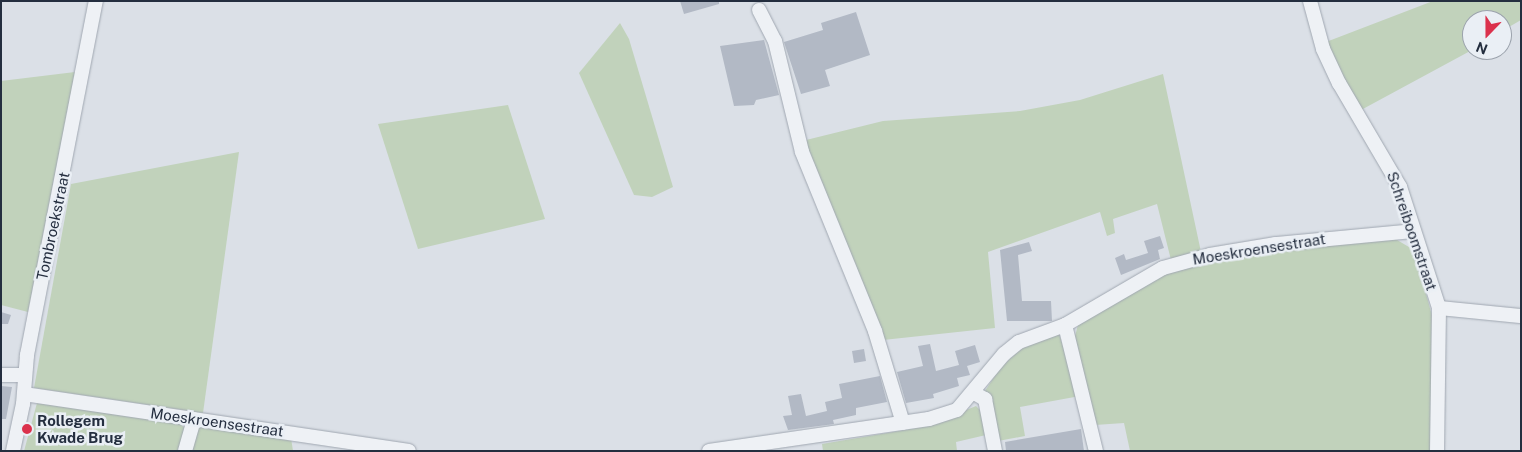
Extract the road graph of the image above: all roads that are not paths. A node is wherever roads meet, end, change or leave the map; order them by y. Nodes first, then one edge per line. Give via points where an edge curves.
1 (96, 1) edge
2 (1310, 1) edge
3 (759, 10) dead end
4 (1413, 230) junction
5 (1438, 308) junction
6 (1521, 316) edge
7 (1065, 325) junction
8 (24, 375) junction
9 (1, 376) edge
10 (974, 393) junction
11 (24, 394) junction
12 (194, 419) junction
13 (903, 423) junction
14 (13, 451) edge
15 (185, 451) edge
16 (409, 451) edge
17 (709, 451) edge
18 (995, 451) edge
19 (1096, 451) edge
20 (1437, 451) edge

1 - 8 street, Tombroekstraat
2 - 4 street, Schreiboomstraat via 1323,49 1339,83 1396,180
3 - 13 street via 775,41 802,152 875,331
4 - 5 street, Schreiboomstraat
4 - 7 street, Moeskroensestraat via 1349,235 1210,255 1162,268
5 - 6 street
5 - 20 street, Schreiboomstraat
7 - 10 street, Moeskroensestraat via 1019,342 1004,354
7 - 19 street
8 - 9 street
8 - 11 street, Tombroekstraat
10 - 13 street, Moeskroensestraat via 958,410
10 - 18 street via 985,399
11 - 12 street, Moeskroensestraat
11 - 14 street, Tombroekstraat
12 - 15 street
12 - 16 street, Moeskroensestraat
13 - 17 street, Moeskroensestraat

